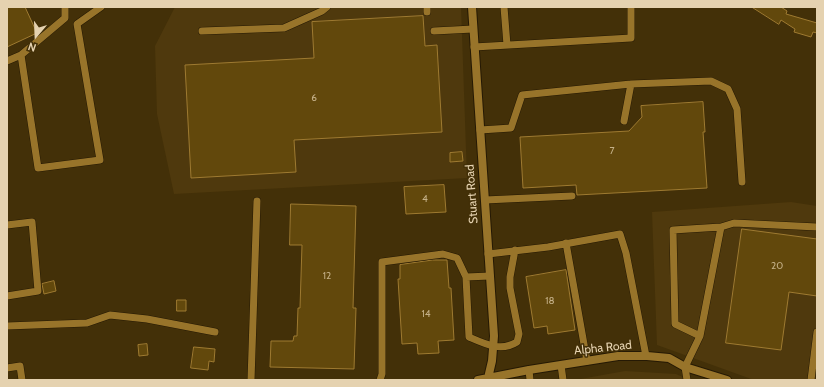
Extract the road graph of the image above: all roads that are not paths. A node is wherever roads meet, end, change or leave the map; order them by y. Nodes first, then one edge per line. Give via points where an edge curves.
1 (65, 7) edge
2 (101, 7) edge
3 (327, 7) edge
4 (472, 7) edge
5 (504, 7) edge
6 (631, 7) edge
7 (473, 29) junction
8 (202, 31) dead end
9 (434, 31) dead end
10 (506, 45) junction
11 (474, 47) junction
12 (21, 55) junction
13 (7, 61) edge
14 (631, 84) junction
15 (624, 120) dead end
16 (480, 130) junction
17 (742, 182) dead end
18 (572, 196) dead end
19 (485, 200) junction
20 (257, 202) dead end
21 (7, 225) edge
22 (721, 226) junction
23 (817, 227) edge
24 (566, 243) junction
25 (515, 250) junction
26 (488, 254) junction
27 (490, 276) junction
28 (466, 277) junction
29 (7, 296) edge
30 (7, 326) edge
31 (215, 332) dead end
32 (817, 332) edge
33 (700, 336) junction
34 (493, 347) junction
35 (646, 356) junction
36 (587, 361) junction
37 (561, 365) junction
38 (685, 366) junction
39 (7, 368) edge
40 (528, 370) junction
41 (488, 378) junction
42 (22, 380) edge
43 (251, 380) edge
44 (380, 380) edge
45 (478, 380) edge
46 (530, 380) edge
47 (563, 380) edge
48 (687, 380) edge
49 (727, 380) edge
50 (811, 380) edge
51 (816, 380) edge

1 - 12 lane via 65,18
2 - 12 lane via 77,24 100,160 38,168
3 - 8 lane via 284,28
4 - 7 street, Stuart Road
5 - 10 lane
6 - 10 lane via 631,38
7 - 9 lane
7 - 11 street, Stuart Road
10 - 11 lane
11 - 16 street, Stuart Road
12 - 13 lane
14 - 15 lane
14 - 16 lane via 522,95 511,128
14 - 17 lane via 711,81 728,89 737,108
16 - 19 street, Stuart Road
18 - 19 lane
19 - 26 street, Stuart Road
20 - 43 lane
21 - 29 lane via 32,222 38,291
22 - 23 lane via 734,223
22 - 33 lane
22 - 33 lane via 673,230 675,324
24 - 25 lane
24 - 35 lane via 620,234
24 - 36 lane
25 - 26 lane
25 - 34 lane via 510,288 519,334 517,342 512,346
26 - 27 street, Stuart Road
27 - 28 lane
27 - 34 street, Stuart Road
28 - 34 lane via 469,337
28 - 44 lane via 457,258 443,254 382,262
30 - 31 lane via 87,323 110,315
32 - 50 lane
33 - 38 lane
34 - 41 street, Stuart Road
35 - 36 street, Alpha Road via 618,356
35 - 38 street, Alpha Road via 669,358
36 - 37 street, Alpha Road
37 - 40 street, Alpha Road
37 - 47 lane
38 - 48 lane
38 - 49 street, Alpha Road
39 - 42 lane via 20,366
40 - 41 street, Alpha Road
40 - 46 lane
41 - 45 street, Alpha Road
50 - 51 lane

